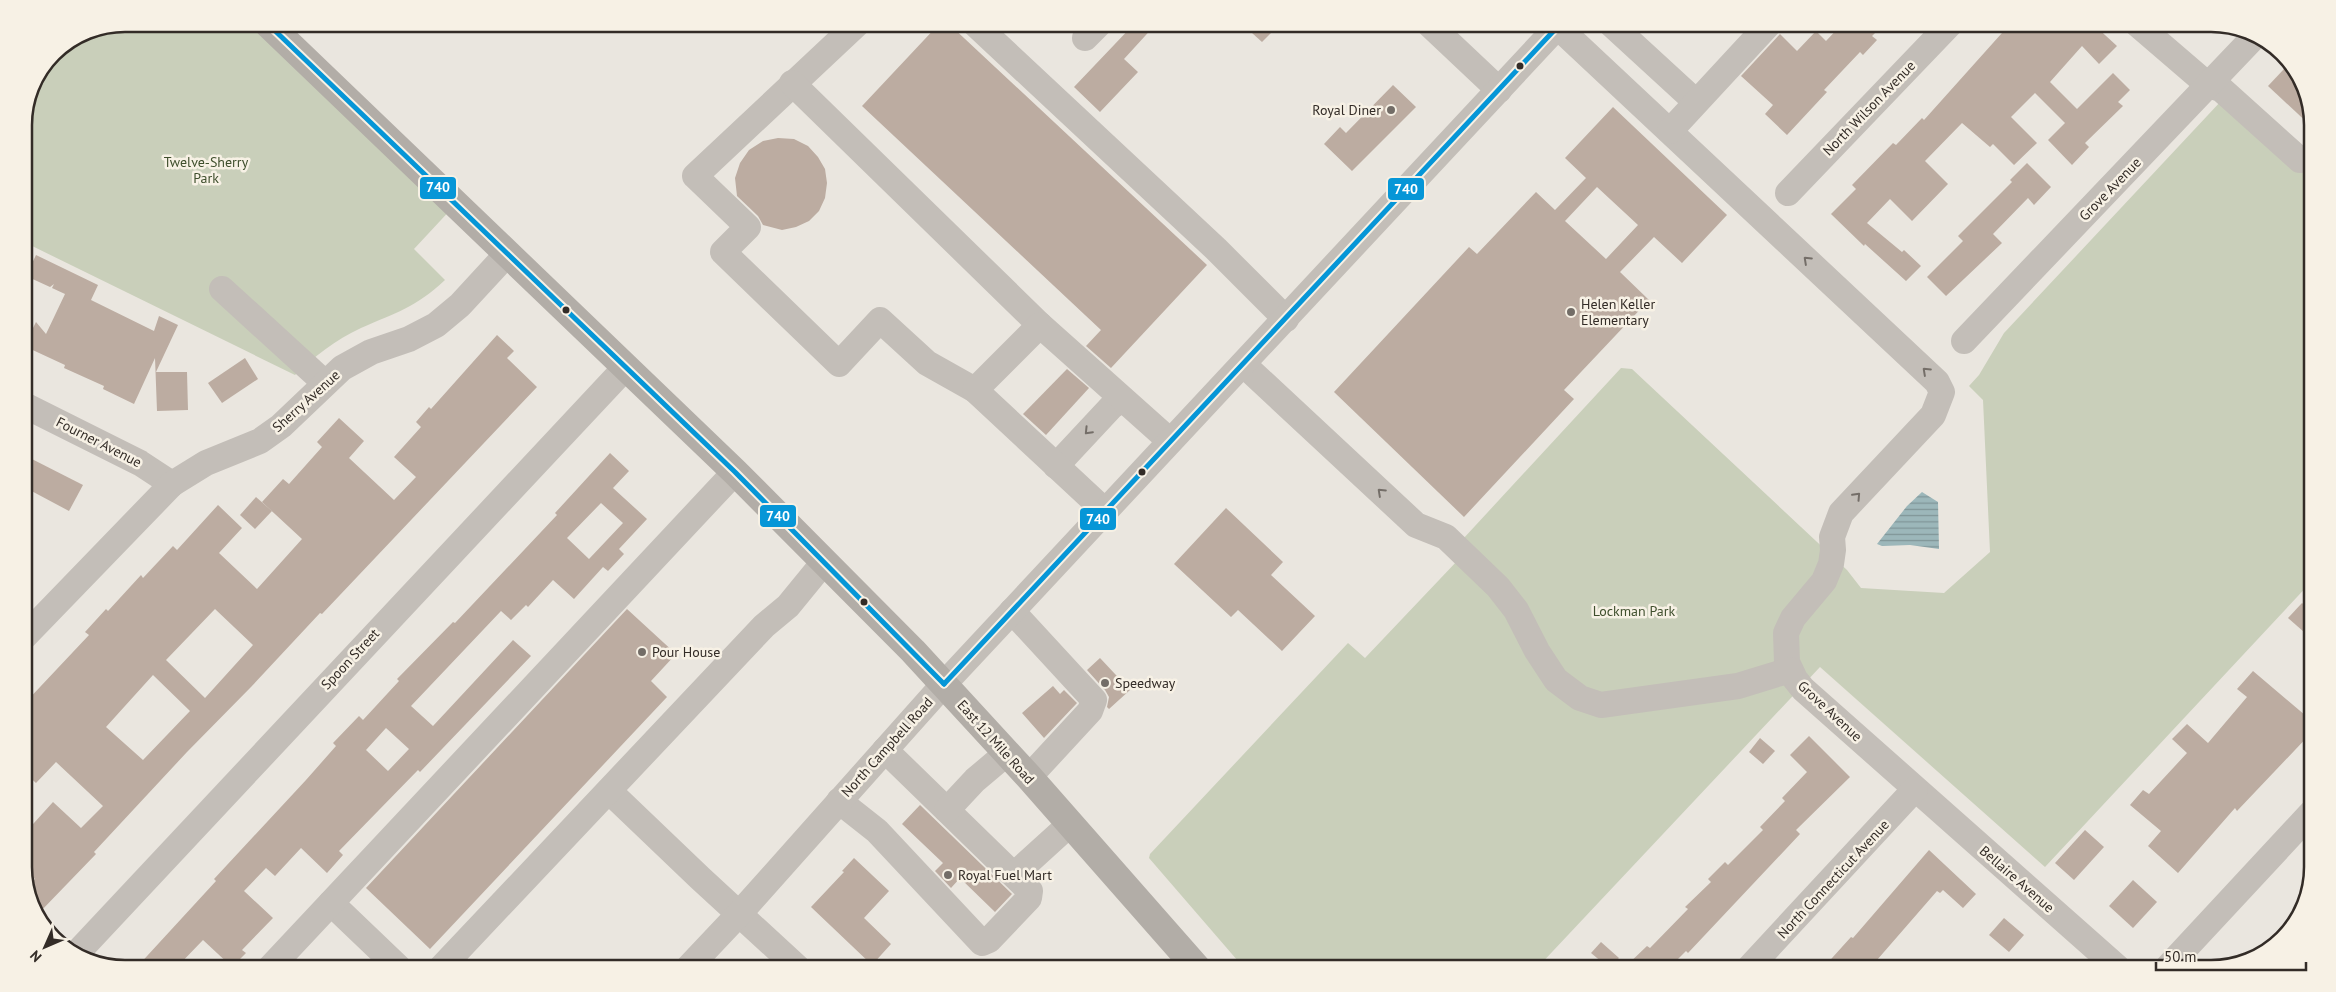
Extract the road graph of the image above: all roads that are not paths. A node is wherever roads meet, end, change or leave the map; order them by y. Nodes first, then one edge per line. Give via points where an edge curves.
1 (276, 32) edge
2 (848, 32) edge
3 (983, 32) edge
4 (1437, 32) edge
5 (1553, 32) edge
6 (1566, 32) edge
7 (1620, 32) edge
8 (1762, 32) edge
9 (1942, 32) edge
10 (2146, 32) edge
11 (2250, 42) edge
12 (792, 83) junction
13 (2208, 85) junction
14 (1499, 90) junction
15 (1696, 102) junction
16 (1670, 131) junction
17 (2300, 160) dead end
18 (1788, 193) dead end
19 (507, 254) junction
20 (222, 289) dead end
21 (1286, 319) junction
22 (1040, 325) junction
23 (1964, 341) dead end
24 (1243, 364) junction
25 (626, 367) junction
26 (325, 383) junction
27 (975, 390) junction
28 (1122, 399) junction
29 (33, 410) edge
30 (1170, 442) junction
31 (1056, 466) junction
32 (736, 472) junction
33 (172, 484) junction
34 (1105, 511) junction
35 (824, 562) junction
36 (1012, 610) junction
37 (33, 628) edge
38 (1790, 670) junction
39 (944, 684) junction
40 (885, 750) junction
41 (1007, 753) junction
42 (1029, 777) junction
43 (1915, 789) junction
44 (609, 790) junction
45 (839, 801) junction
46 (947, 810) junction
47 (2304, 821) edge
48 (1070, 824) junction
49 (1014, 875) junction
50 (331, 903) junction
51 (739, 914) junction
52 (81, 948) edge
53 (278, 960) edge
54 (391, 960) edge
55 (449, 960) edge
56 (696, 960) edge
57 (789, 960) edge
58 (1190, 960) edge
59 (1756, 960) edge
60 (2109, 960) edge
61 (2174, 960) edge

1 - 19 main road, East 12 Mile Road
2 - 12 street
3 - 21 street via 1216,249
4 - 14 street
5 - 14 street, North Campbell Road
6 - 16 street
7 - 15 street
8 - 15 street
9 - 18 street, North Wilson Avenue
10 - 13 street
11 - 13 street, Grove Avenue
12 - 22 street
12 - 27 street via 695,176 748,227 723,252 839,364 880,320 927,362
13 - 17 street via 2221,89
13 - 23 street, Grove Avenue
14 - 21 street, North Campbell Road
15 - 16 street
38 -> 16 street, Grove Avenue via 1785,652 1786,634 1794,618 1824,581 1831,564 1832,537 1841,513 1933,415 1942,392 1937,382
19 - 25 main road, East 12 Mile Road
19 - 26 street, Sherry Avenue via 460,305 436,325 409,339 371,352 342,368
20 - 26 street
21 - 24 street, North Campbell Road
22 - 27 street
22 - 28 street
24 - 30 street, North Campbell Road
38 -> 24 street via 1738,686 1601,705 1580,698 1556,680 1516,610 1498,587 1446,538 1416,525
25 - 32 main road, East 12 Mile Road
25 - 52 street, Spoon Street
26 - 33 street, Sherry Avenue via 281,426 260,441 206,463
27 - 31 street
28 - 30 street
28 -> 31 street
29 - 33 street, Fourner Avenue via 140,463
30 - 34 street, North Campbell Road
31 - 34 street
32 - 35 main road, East 12 Mile Road
32 - 50 street
33 - 37 street, Sherry Avenue
34 - 36 street, North Campbell Road
35 - 39 main road, East 12 Mile Road
35 - 44 street via 788,606 764,626
36 - 39 street, North Campbell Road
36 - 42 street via 1094,700 1090,711
38 - 43 street, Grove Avenue via 1803,689
39 - 40 street, North Campbell Road
39 - 41 main road, East 12 Mile Road
40 - 45 street, North Campbell Road
40 - 46 street
41 - 42 main road, East 12 Mile Road
41 - 46 street
42 - 48 main road, East 12 Mile Road
43 - 59 street, North Connecticut Avenue
43 - 60 street, Bellaire Avenue
44 - 51 street
44 - 55 street
45 - 49 street via 877,831 982,943 989,940 1029,898 1030,892
45 - 51 street, North Campbell Road
46 - 49 street
47 - 61 street
48 - 49 street
48 - 58 main road, East 12 Mile Road
50 - 53 street
50 - 54 street
51 - 56 street, North Campbell Road
51 - 57 street

